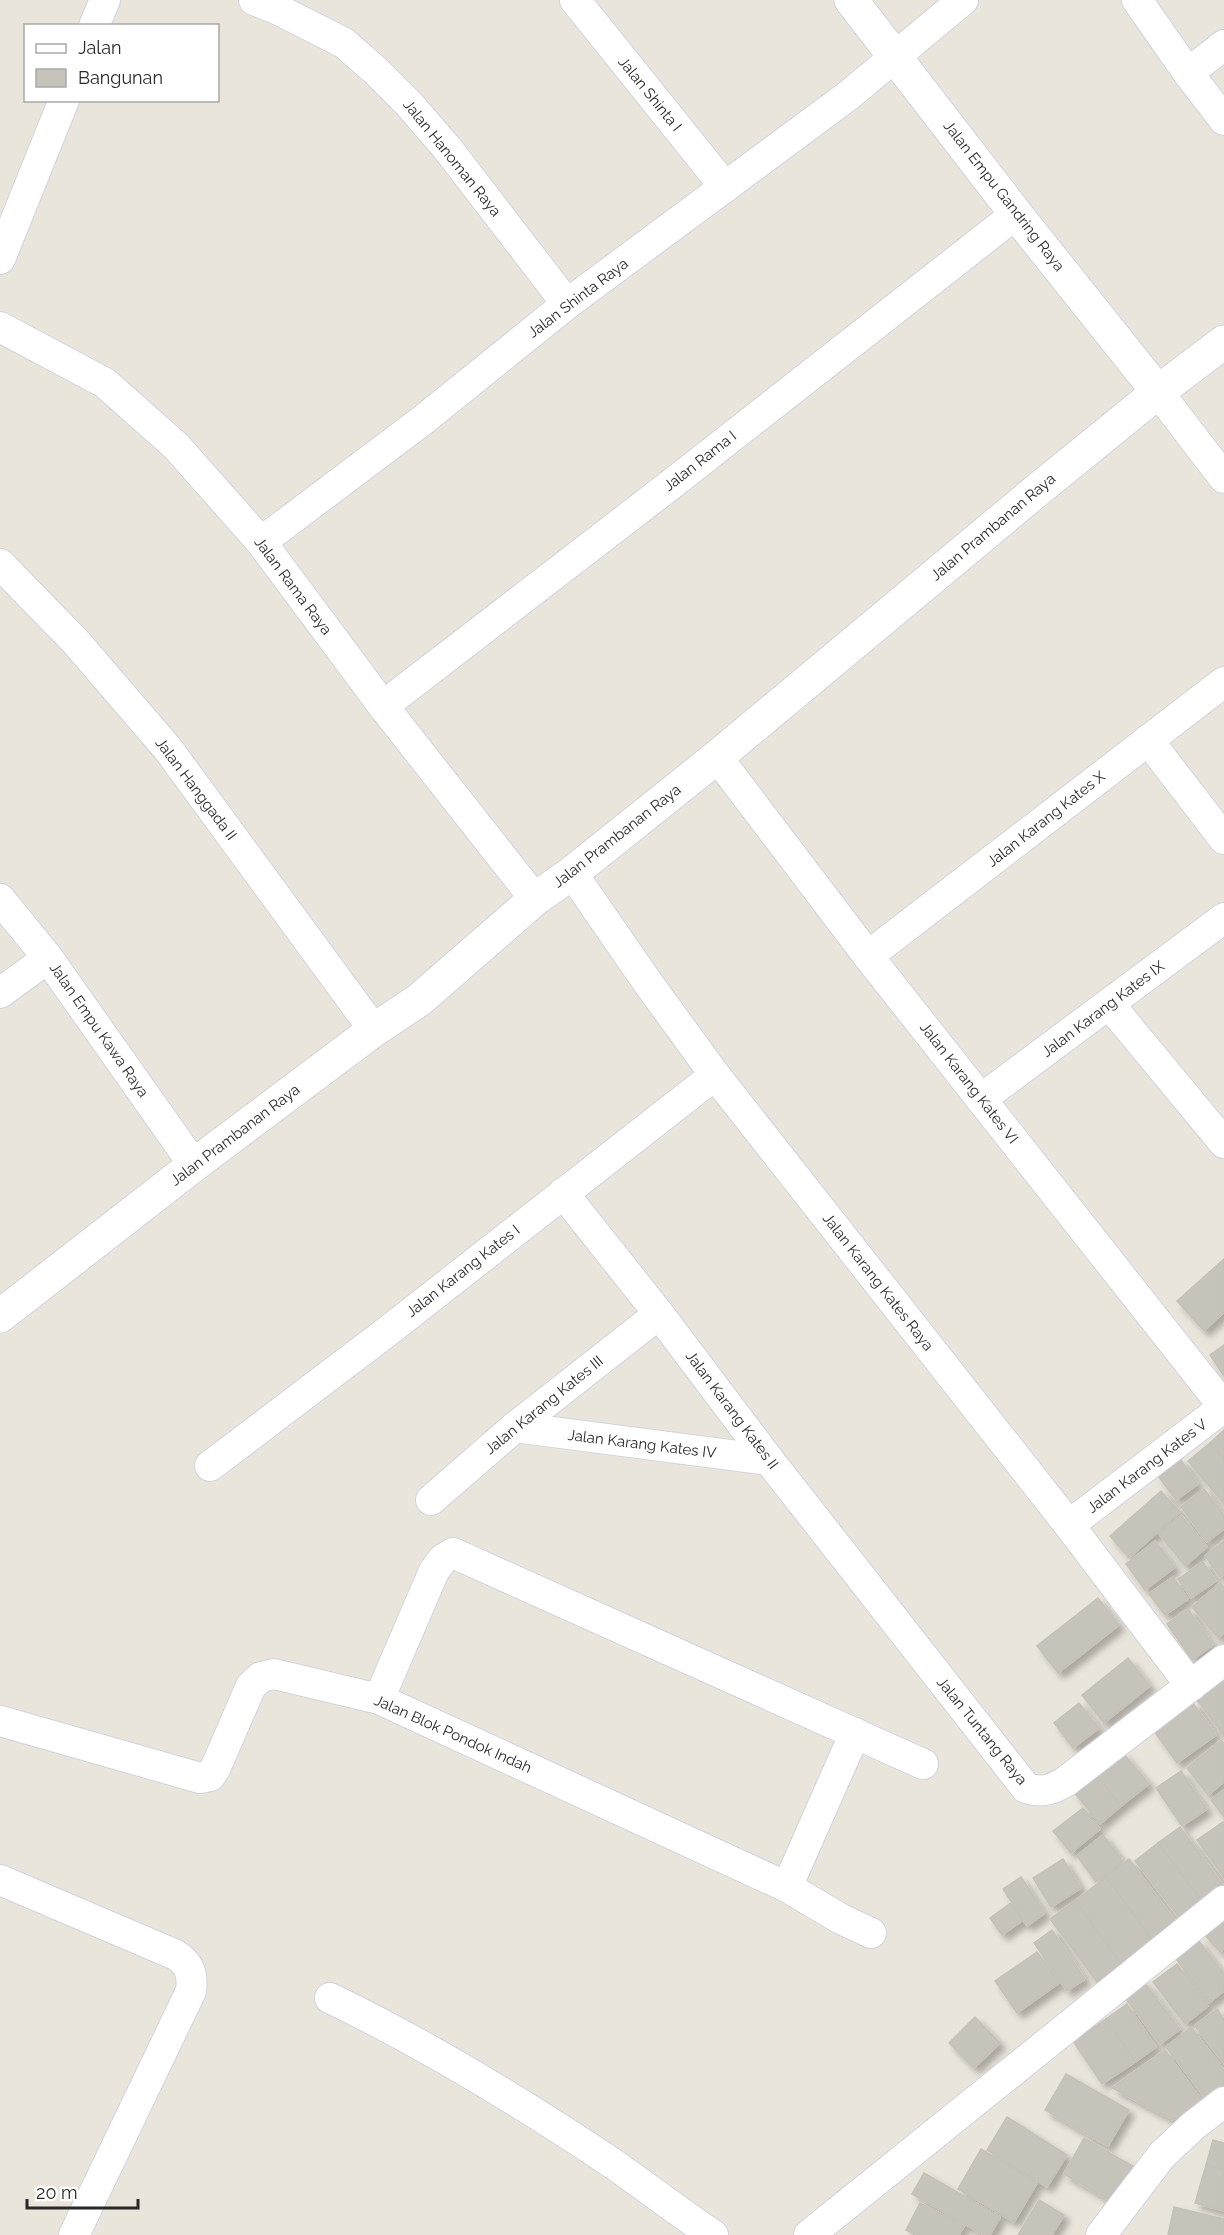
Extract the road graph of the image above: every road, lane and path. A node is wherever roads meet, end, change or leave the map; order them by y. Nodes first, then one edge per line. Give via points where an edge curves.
1 (105, 0) edge
2 (254, 0) edge
3 (576, 0) edge
4 (851, 0) edge
5 (963, 0) edge
6 (1137, 0) edge
7 (95, 24) edge
8 (1224, 45) edge
9 (896, 56) junction
10 (1188, 73) junction
11 (63, 102) edge
12 (1224, 120) edge
13 (725, 187) junction
14 (1016, 214) junction
15 (0, 259) edge
16 (567, 304) junction
17 (0, 327) edge
18 (1224, 342) edge
19 (1158, 392) junction
20 (1224, 478) edge
21 (261, 542) junction
22 (0, 564) edge
23 (1224, 682) edge
24 (383, 706) junction
25 (1148, 740) junction
26 (717, 757) junction
27 (1224, 839) edge
28 (572, 873) junction
29 (0, 899) edge
30 (535, 899) junction
31 (1224, 918) edge
32 (868, 956) junction
33 (48, 958) junction
34 (0, 993) edge
35 (1109, 1004) junction
36 (374, 1029) junction
37 (715, 1075) junction
38 (981, 1099) junction
39 (1224, 1143) edge
40 (194, 1165) junction
41 (563, 1193) junction
42 (660, 1314) junction
43 (0, 1316) edge
44 (1224, 1407) edge
45 (515, 1427) junction
46 (769, 1460) junction
47 (210, 1466) dead end
48 (431, 1500) dead end
49 (1069, 1525) junction
50 (899, 1627) joint
51 (1224, 1660) edge
52 (1191, 1686) junction
53 (379, 1699) junction
54 (0, 1721) edge
55 (855, 1733) junction
56 (923, 1764) dead end
57 (0, 1880) edge
58 (787, 1887) junction
59 (1224, 1901) edge
60 (871, 1933) dead end
61 (330, 1998) dead end
62 (1224, 2102) edge
63 (74, 2235) edge
64 (713, 2235) edge
65 (808, 2235) edge
66 (1101, 2235) edge

1 - 7 street
2 - 16 street, Jalan Hanoman Raya via 344,43 376,71 447,148
3 - 13 street, Jalan Shinta I
4 - 9 street, Jalan Empu Gandring Raya
5 - 9 street, Jalan Shinta Raya
6 - 10 street
8 - 10 street
9 - 13 street, Jalan Shinta Raya
9 - 14 street, Jalan Empu Gandring Raya
10 - 12 street
11 - 15 street
13 - 16 street, Jalan Shinta Raya
14 - 19 street, Jalan Empu Gandring Raya
14 - 24 street, Jalan Rama I
16 - 21 street, Jalan Shinta Raya via 423,420
17 - 21 street, Jalan Rama Raya via 105,383 176,446
18 - 19 street, Jalan Prambanan Raya
19 - 20 street
19 - 26 street, Jalan Prambanan Raya
21 - 24 street, Jalan Rama Raya
22 - 36 street, Jalan Hanggada II via 76,642 168,749
23 - 25 street, Jalan Karang Kates X
24 - 30 street, Jalan Rama Raya
25 - 27 street
25 - 32 street, Jalan Karang Kates X
26 - 28 street, Jalan Prambanan Raya
26 - 32 street, Jalan Karang Kates VI
28 - 30 street, Jalan Prambanan Raya
28 - 37 street, Jalan Karang Kates Raya
29 - 33 street, Jalan Empu Kawa Raya
30 - 36 street, Jalan Prambanan Raya via 419,1000
31 - 35 street, Jalan Karang Kates IX
32 - 38 street, Jalan Karang Kates VI
33 - 34 street
33 - 40 street, Jalan Empu Kawa Raya
35 - 38 street, Jalan Karang Kates IX
35 - 39 street
36 - 40 street, Jalan Prambanan Raya
37 - 41 street, Jalan Karang Kates I
37 - 49 street, Jalan Karang Kates Raya
38 - 44 street, Jalan Karang Kates VI
40 - 43 street, Jalan Prambanan Raya
41 - 42 street, Jalan Karang Kates II
41 - 47 street, Jalan Karang Kates I
42 - 45 street, Jalan Karang Kates III
42 - 46 street, Jalan Karang Kates II
44 - 49 street, Jalan Karang Kates V
45 - 46 street, Jalan Karang Kates IV
45 - 48 street, Jalan Karang Kates III
46 - 50 street, Jalan Karang Kates II
49 - 52 street, Jalan Karang Kates Raya
50 - 52 street, Jalan Tuntang Raya via 1026,1788 1042,1792 1065,1782
51 - 52 street, Jalan Tuntang Raya
53 - 54 street, Jalan Blok Pondok Indah via 274,1674 261,1677 250,1686 215,1769 210,1776 200,1778
53 - 55 street via 434,1571 453,1553
53 - 58 street, Jalan Blok Pondok Indah
55 - 56 street
55 - 58 street
57 - 63 street via 176,1955 186,1962 192,1978 191,1991
58 - 60 street, Jalan Blok Pondok Indah
59 - 65 street
61 - 64 street via 389,2026 487,2082 611,2162
62 - 66 street via 1162,2154

